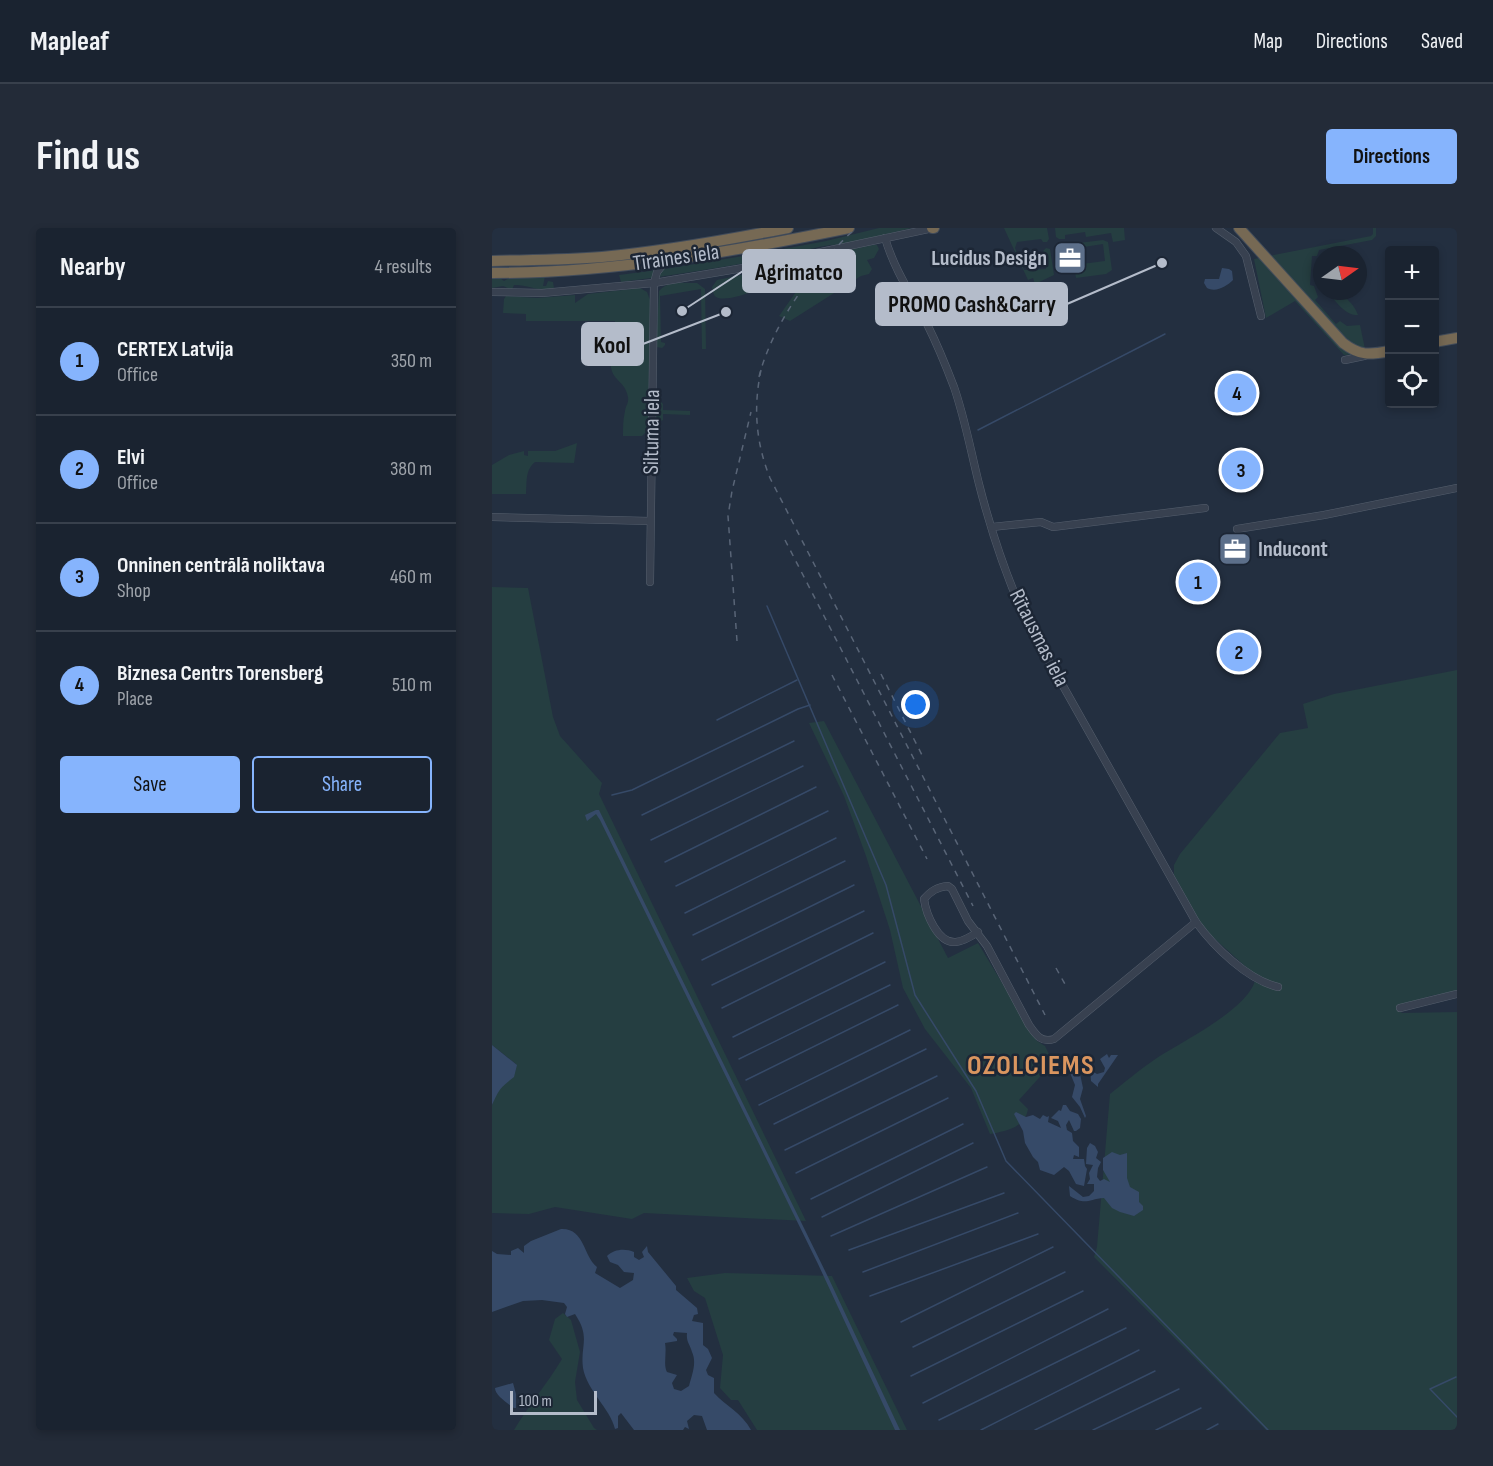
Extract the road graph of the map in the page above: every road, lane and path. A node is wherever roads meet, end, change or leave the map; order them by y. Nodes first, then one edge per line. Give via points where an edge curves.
1 (788, 228) edge
2 (849, 228) edge
3 (933, 228) edge
4 (1215, 228) edge
5 (1239, 228) edge
6 (885, 238) junction
7 (492, 261) edge
8 (666, 261) junction
9 (492, 273) edge
10 (654, 283) junction
11 (492, 292) edge
12 (1261, 316) dead end
13 (1457, 338) edge
14 (1439, 341) edge
15 (1385, 352) edge
16 (1370, 355) junction
17 (1345, 360) dead end
18 (1457, 488) edge
19 (1204, 508) dead end
20 (492, 518) edge
21 (650, 521) junction
22 (992, 527) junction
23 (1237, 529) dead end
24 (650, 582) dead end
25 (1196, 922) junction
26 (978, 932) junction
27 (1278, 987) dead end
28 (1457, 994) edge
29 (1400, 1008) dead end

1 - 7 highway via 624,254
2 - 8 highway
3 - 6 street, Tīraines iela
4 - 12 street via 1236,242 1246,256
5 - 16 highway via 1343,343 1353,351
6 - 10 street, Tīraines iela
6 - 22 street, Rītausmas iela via 953,384
8 - 9 highway
8 - 10 street
10 - 11 street, Tīraines iela via 542,293
10 - 21 street, Siltuma iela
13 - 14 highway
15 - 16 highway
16 - 17 street
18 - 23 street
19 - 22 street via 1053,527 1041,522
20 - 21 street
21 - 24 street, Siltuma iela
22 - 25 street, Rītausmas iela via 1028,622
25 - 26 street via 1054,1039 1046,1041 1037,1037 1029,1025
25 - 27 street, Rītausmas iela via 1255,979
26 - 26 street via 948,886 930,892 924,899 940,936 958,942
28 - 29 street

